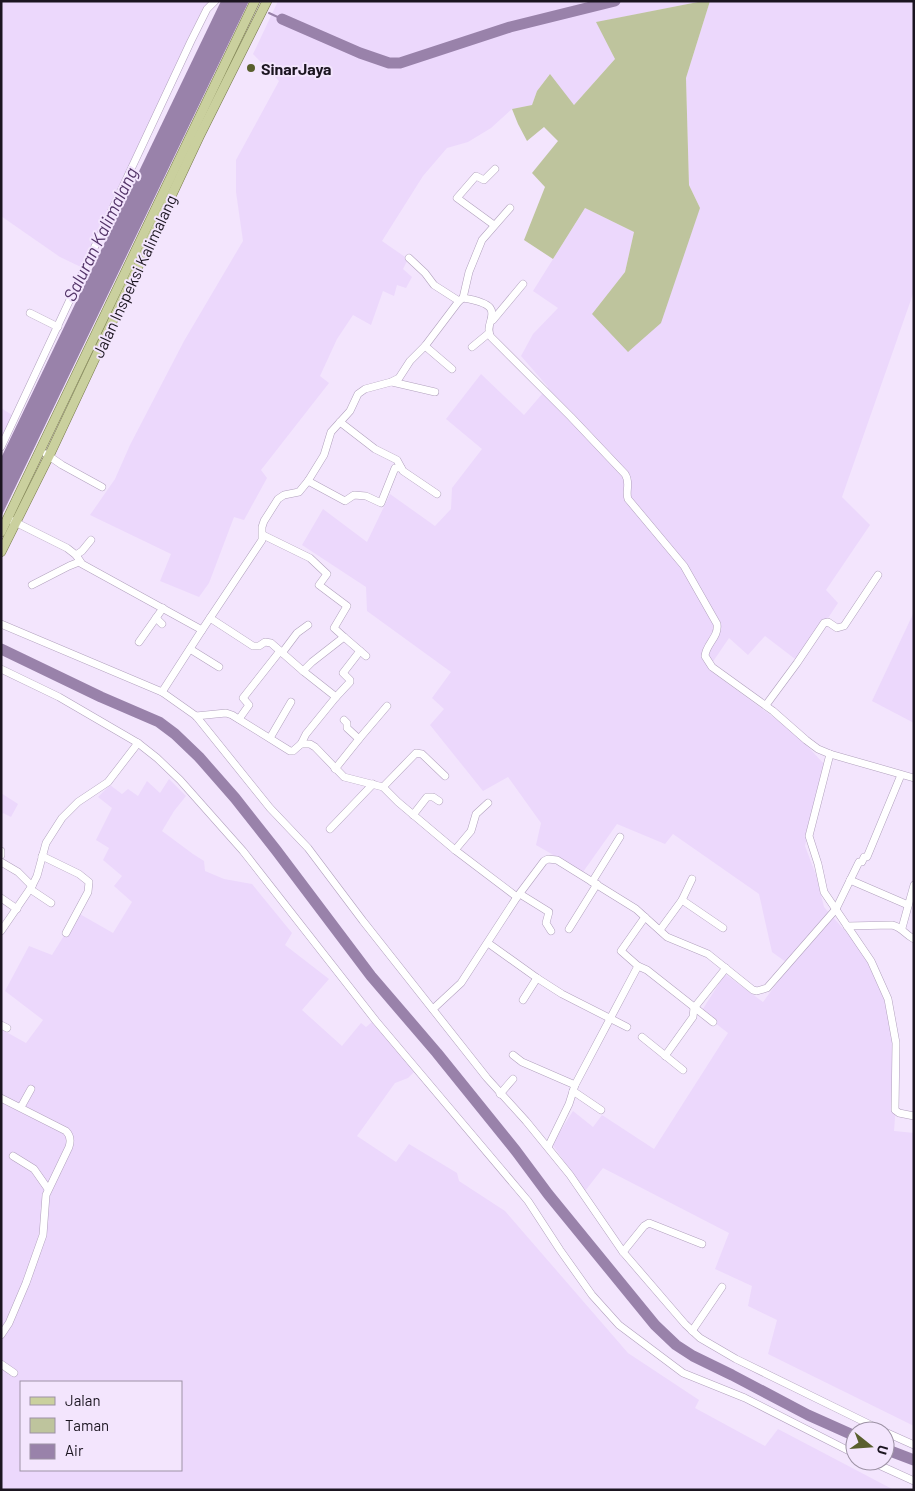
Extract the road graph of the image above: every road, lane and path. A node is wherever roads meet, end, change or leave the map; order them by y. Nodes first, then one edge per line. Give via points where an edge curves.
1 (214, 1) edge
2 (255, 1) edge
3 (267, 1) edge
4 (195, 136) junction
5 (495, 169) dead end
6 (510, 208) dead end
7 (494, 225) junction
8 (409, 258) dead end
9 (523, 284) dead end
10 (120, 296) junction
11 (461, 299) junction
12 (30, 313) dead end
13 (491, 322) junction
14 (58, 327) junction
15 (489, 333) junction
16 (425, 346) junction
17 (472, 347) dead end
18 (452, 369) dead end
19 (392, 382) junction
20 (435, 392) dead end
21 (340, 422) junction
22 (1, 447) edge
23 (40, 450) junction
24 (49, 456) junction
25 (401, 468) junction
26 (308, 481) junction
27 (102, 487) dead end
28 (437, 494) dead end
29 (12, 520) junction
30 (1, 532) edge
31 (263, 535) junction
32 (91, 540) dead end
33 (1, 552) edge
34 (76, 555) junction
35 (79, 562) junction
36 (878, 575) dead end
37 (32, 585) dead end
38 (163, 608) junction
39 (156, 618) junction
40 (210, 618) junction
41 (1, 624) edge
42 (162, 624) dead end
43 (308, 625) dead end
44 (202, 630) junction
45 (344, 637) junction
46 (139, 642) dead end
47 (190, 649) junction
48 (281, 652) junction
49 (220, 667) dead end
50 (1, 669) edge
51 (303, 671) junction
52 (162, 692) junction
53 (336, 697) junction
54 (291, 702) dead end
55 (387, 706) dead end
56 (766, 706) junction
57 (196, 716) junction
58 (239, 719) junction
59 (344, 720) dead end
60 (270, 738) junction
61 (359, 739) junction
62 (138, 743) junction
63 (301, 744) junction
64 (830, 754) junction
65 (335, 770) junction
66 (901, 775) junction
67 (445, 776) dead end
68 (914, 778) edge
69 (373, 784) junction
70 (383, 787) junction
71 (439, 801) dead end
72 (488, 803) dead end
73 (413, 815) junction
74 (330, 829) dead end
75 (620, 837) dead end
76 (455, 850) junction
77 (1, 851) edge
78 (1, 855) edge
79 (42, 856) junction
80 (1, 862) edge
81 (692, 879) dead end
82 (850, 880) junction
83 (594, 883) junction
84 (914, 885) edge
85 (31, 888) junction
86 (518, 895) junction
87 (1, 898) edge
88 (682, 900) junction
89 (51, 903) dead end
90 (908, 905) junction
91 (17, 909) junction
92 (836, 909) junction
93 (645, 917) junction
94 (847, 926) junction
95 (723, 928) dead end
96 (902, 928) junction
97 (2, 929) edge
98 (569, 929) dead end
99 (660, 930) junction
100 (551, 931) dead end
101 (66, 933) dead end
102 (914, 938) edge
103 (488, 943) junction
104 (638, 966) junction
105 (726, 968) junction
106 (536, 978) junction
107 (523, 1000) dead end
108 (694, 1008) junction
109 (433, 1009) junction
110 (610, 1019) junction
111 (713, 1022) dead end
112 (627, 1027) dead end
113 (642, 1037) dead end
114 (513, 1055) dead end
115 (664, 1056) junction
116 (683, 1070) dead end
117 (513, 1079) dead end
118 (574, 1088) junction
119 (31, 1089) dead end
120 (500, 1094) junction
121 (1, 1098) edge
122 (21, 1108) junction
123 (601, 1110) dead end
124 (914, 1116) edge
125 (548, 1147) junction
126 (13, 1156) dead end
127 (48, 1189) junction
128 (702, 1244) dead end
129 (623, 1252) junction
130 (722, 1287) dead end
131 (692, 1331) junction
132 (1, 1335) edge
133 (1, 1364) edge
134 (14, 1374) dead end
135 (861, 1421) edge
136 (895, 1437) edge
137 (914, 1445) edge
138 (845, 1449) edge
139 (892, 1471) edge
140 (914, 1481) edge

1 - 14 street via 191,41
2 - 4 main road, Jalan Inspeksi Kalimalang
3 - 4 main road, Jalan Inspeksi Kalimalang
4 - 10 main road, Jalan Inspeksi Kalimalang
5 - 7 street via 484,180 476,176 457,198
6 - 7 street
7 - 11 street via 476,252
8 - 11 street via 434,285
9 - 13 street
10 - 23 main road, Jalan Inspeksi Kalimalang
10 - 24 main road, Jalan Inspeksi Kalimalang
11 - 13 street via 490,308
11 - 16 street
12 - 14 street
13 - 15 street
14 - 22 street
15 - 17 street
15 - 56 street via 625,474 629,482 628,499 680,559 716,624 716,635 706,649 706,659
16 - 18 street
16 - 19 street
19 - 20 street
19 - 21 street via 361,391
21 - 25 street via 375,449 397,460
21 - 26 street via 331,432 324,455
23 - 24 street
23 - 29 main road, Jalan Inspeksi Kalimalang
24 - 27 street
24 - 29 main road, Jalan Inspeksi Kalimalang
25 - 26 street via 395,468 381,503 354,495 345,501
25 - 28 street
26 - 31 street via 299,492 278,499 264,521
29 - 30 main road, Jalan Inspeksi Kalimalang
29 - 33 main road, Jalan Inspeksi Kalimalang
29 - 34 street
31 - 40 street
31 - 45 street via 310,558 327,574 319,585 347,607 335,626 335,630
32 - 34 street
34 - 35 street
35 - 37 street
35 - 38 street
36 - 56 street via 844,626 837,628 824,623
38 - 39 street
38 - 44 street
39 - 42 street
39 - 46 street
40 - 44 street
40 - 48 street via 253,646 268,642
41 - 52 street
43 - 48 street
44 - 47 street
45 - 51 street
45 - 53 street via 363,654 343,673 350,682
47 - 49 street
47 - 52 street
48 - 51 street
48 - 58 street via 243,698 249,706
50 - 62 street via 59,697
51 - 53 street
52 - 57 street
53 - 63 street
54 - 60 street
55 - 61 street
56 - 64 street via 812,745
57 - 58 street via 226,713
57 - 109 street via 270,808 308,848
58 - 60 street
59 - 61 street via 348,723 347,728
60 - 63 street via 290,751
61 - 65 street
62 - 79 street via 108,782 78,802 62,818
62 - 138 street via 174,773 243,851 376,1021 528,1201 592,1294 619,1325 683,1373 745,1398
63 - 65 street via 315,747
64 - 66 street
64 - 92 street via 809,836 824,892
65 - 69 street via 349,779
66 - 68 street
66 - 82 street via 867,857 859,862
67 - 70 street via 422,754 416,753
69 - 70 street
69 - 74 street
70 - 73 street
71 - 73 street via 427,797
72 - 76 street via 476,814 471,830
73 - 76 street
75 - 83 street
76 - 86 street
77 - 78 street
79 - 85 street
79 - 101 street via 89,882 88,892
80 - 85 street via 18,872
81 - 88 street
82 - 90 street
82 - 92 street
83 - 86 street via 558,860 548,858
83 - 93 street
83 - 98 street
84 - 90 street
85 - 89 street
85 - 91 street
86 - 100 street via 549,912 546,923
86 - 103 street
87 - 91 street
88 - 95 street
88 - 99 street
90 - 96 street
91 - 97 street
92 - 94 street
92 - 105 street via 766,988 757,992
93 - 99 street
93 - 104 street via 621,950
94 - 96 street via 892,924
94 - 124 street via 875,968 892,1012 896,1049 895,1110
96 - 102 street via 905,934
99 - 105 street via 672,940 698,948
103 - 106 street
103 - 109 street via 461,983
104 - 108 street
104 - 110 street
105 - 108 street
106 - 107 street
106 - 110 street
108 - 111 street
108 - 115 street via 692,1017
109 - 120 street
110 - 112 street
110 - 118 street
113 - 115 street
114 - 118 street
115 - 116 street
117 - 120 street
118 - 123 street
118 - 125 street
119 - 122 street
120 - 125 street
121 - 122 street
122 - 127 street via 70,1136 69,1147
125 - 129 street
126 - 127 street via 34,1169
127 - 132 street via 43,1235 35,1260
128 - 129 street via 649,1222
129 - 131 street
130 - 131 street
131 - 135 street via 755,1370
133 - 134 street
136 - 137 street
139 - 140 street

